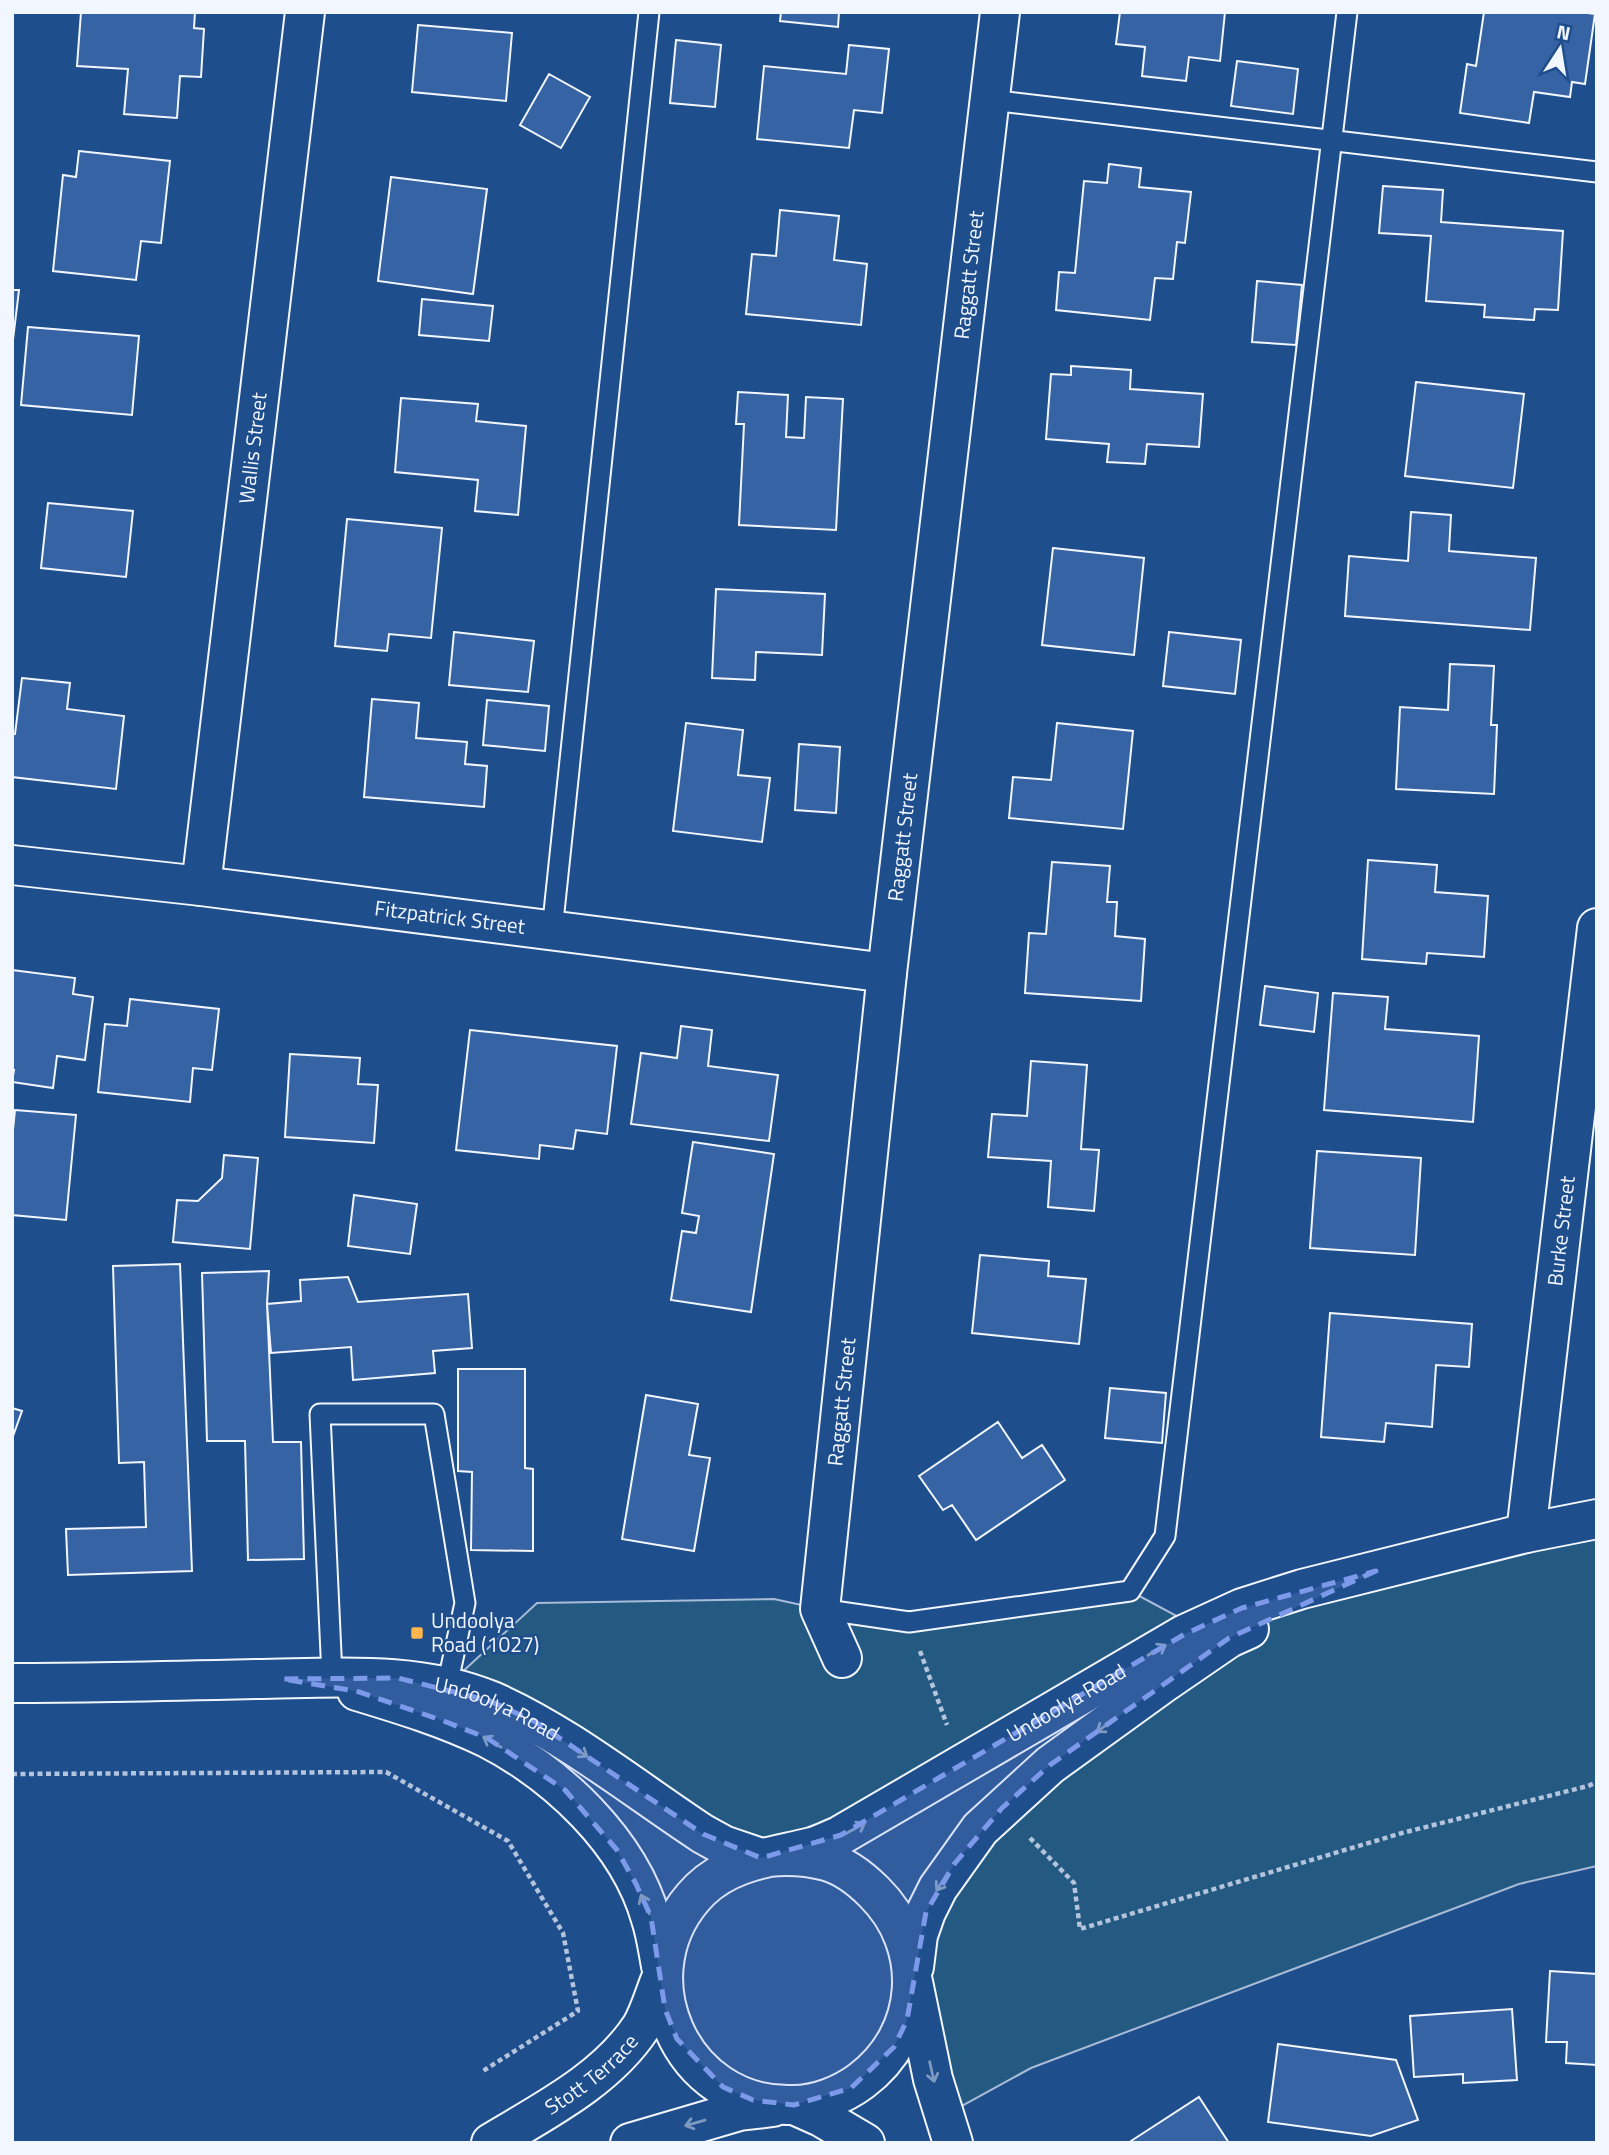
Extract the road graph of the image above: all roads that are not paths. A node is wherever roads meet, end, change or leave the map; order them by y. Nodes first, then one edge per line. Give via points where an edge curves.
1 (305, 12) edge
2 (649, 12) edge
3 (1000, 12) edge
4 (1347, 12) edge
5 (991, 100) junction
6 (1331, 142) junction
7 (1597, 172) edge
8 (12, 865) edge
9 (201, 886) junction
10 (1597, 928) edge
11 (552, 931) junction
12 (887, 974) junction
13 (1597, 1519) edge
14 (1526, 1533) junction
15 (1376, 1571) junction
16 (820, 1609) junction
17 (842, 1658) dead end
18 (332, 1676) junction
19 (282, 1679) junction
20 (12, 1683) edge
21 (447, 1686) junction
22 (764, 1857) junction
23 (662, 1973) junction
24 (913, 1978) junction
25 (790, 2105) junction
26 (491, 2143) edge
27 (630, 2143) edge
28 (865, 2143) edge
29 (953, 2143) edge

1 - 9 street, Wallis Street
2 - 11 lane
3 - 5 street, Raggatt Street
4 - 6 lane
5 - 6 lane
5 - 12 street, Raggatt Street
6 - 7 lane
6 - 16 lane via 1165,1536 1130,1591 909,1622
8 - 9 street, Fitzpatrick Street
9 - 11 street, Fitzpatrick Street
10 - 14 street, Burke Street
11 - 12 street, Fitzpatrick Street
12 - 16 street, Raggatt Street
13 - 14 street, Undoolya Road
14 - 15 street, Undoolya Road
22 -> 15 street, Undoolya Road via 841,1835 1185,1634 1242,1608
15 -> 24 street, Undoolya Road via 1229,1638 1050,1765 980,1829 937,1888 918,1935
16 - 17 street
18 - 19 street, Undoolya Road
18 - 21 street, Undoolya Road via 398,1678
18 - 21 lane via 320,1414 434,1414 465,1603
19 - 20 street, Undoolya Road
23 -> 19 street, Undoolya Road via 651,1917 636,1884 617,1850 565,1790 487,1738 356,1691
21 -> 22 street, Undoolya Road via 534,1721 723,1845
22 - 23 street, Undoolya Road via 725,1871 701,1889 669,1940
22 - 24 street, Undoolya Road via 790,1855 827,1861 861,1879 888,1905 906,1938
23 - 25 street, Undoolya Road via 665,2009 677,2039 696,2066 723,2087 753,2100
23 - 26 street, Stott Terrace via 642,2025 617,2056 565,2099
24 - 25 street, Undoolya Road via 907,2020 894,2047 875,2070 824,2100
24 -> 29 street via 933,2078
25 -> 27 street via 739,2111
25 - 28 street

